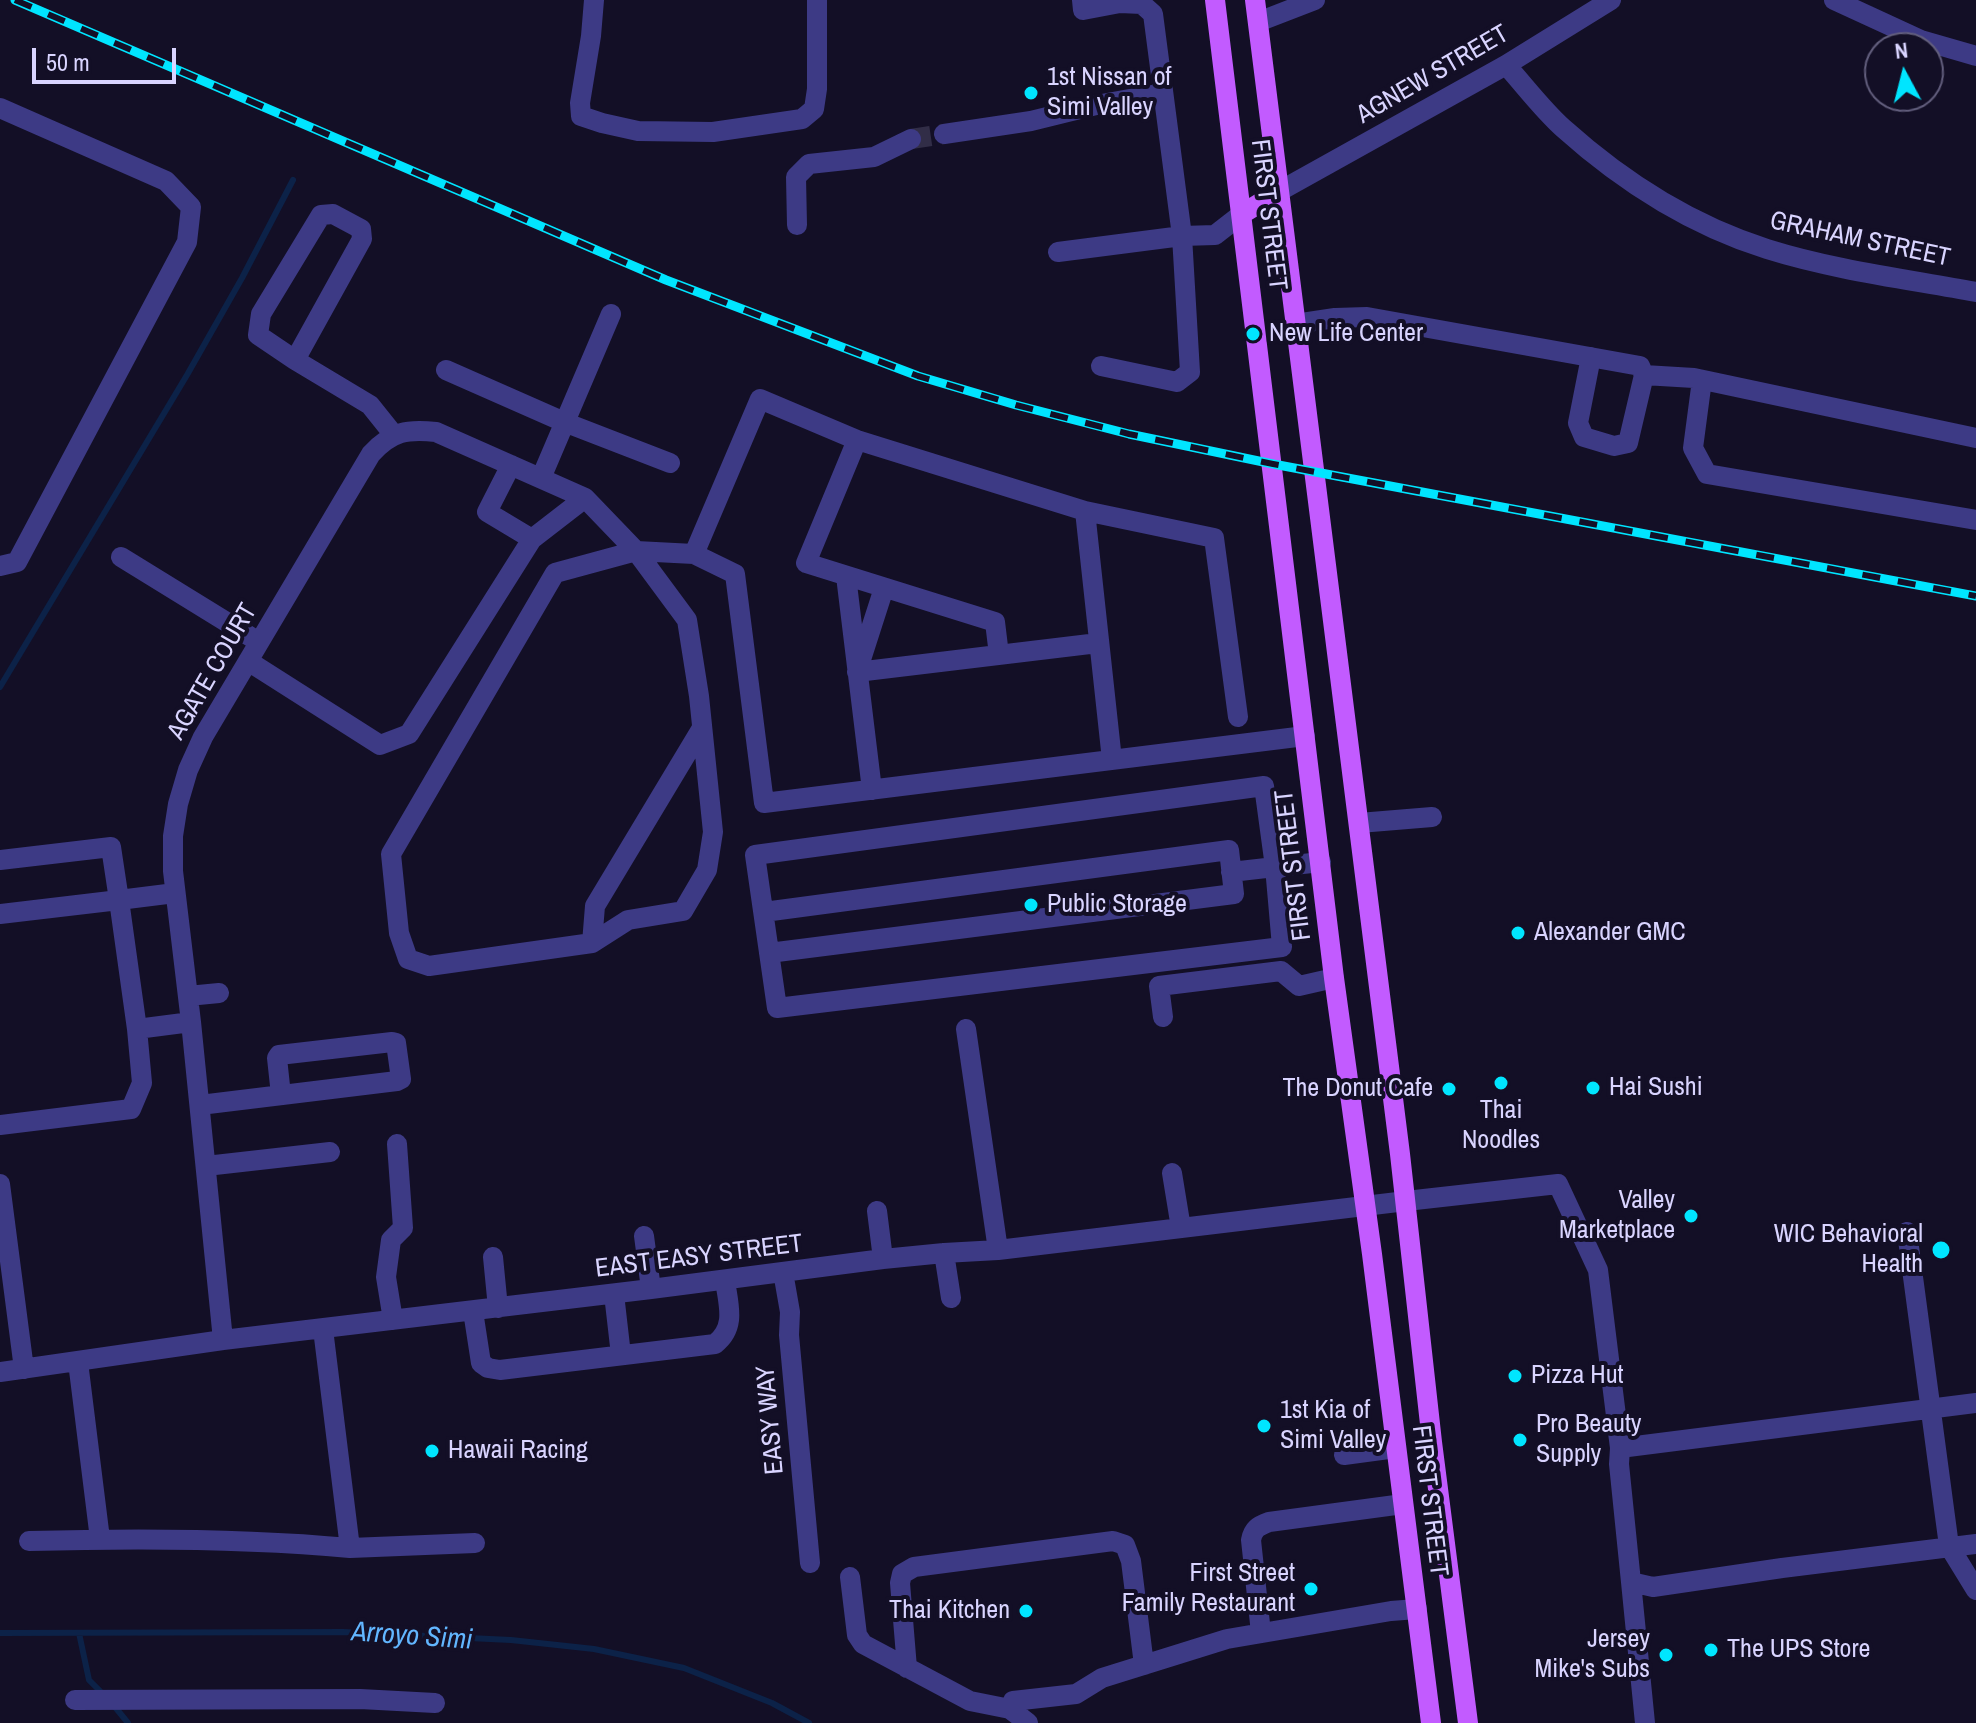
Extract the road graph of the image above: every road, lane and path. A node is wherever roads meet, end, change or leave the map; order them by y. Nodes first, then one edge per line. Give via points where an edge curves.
1 (594, 0) edge
2 (817, 0) edge
3 (1082, 0) edge
4 (1215, 0) edge
5 (1255, 0) edge
6 (1315, 0) edge
7 (1611, 0) edge
8 (1834, 0) edge
9 (1258, 22) junction
10 (1976, 56) edge
11 (1506, 65) junction
12 (1163, 93) junction
13 (0, 108) edge
14 (944, 134) tunnel mouth
15 (911, 139) tunnel mouth
16 (1278, 192) junction
17 (1242, 214) junction
18 (797, 225) dead end
19 (1182, 236) junction
20 (1058, 252) dead end
21 (1976, 292) edge
22 (611, 314) dead end
23 (1295, 324) junction
24 (1591, 357) junction
25 (295, 360) junction
26 (1101, 366) dead end
27 (446, 370) dead end
28 (1644, 375) junction
29 (1702, 380) junction
30 (564, 422) junction
31 (394, 435) junction
32 (1976, 438) edge
33 (857, 440) junction
34 (670, 463) dead end
35 (511, 465) junction
36 (541, 478) junction
37 (585, 498) junction
38 (1085, 511) junction
39 (1976, 520) edge
40 (532, 539) junction
41 (636, 551) junction
42 (694, 554) junction
43 (121, 557) dead end
44 (0, 566) edge
45 (846, 576) junction
46 (884, 588) junction
47 (259, 642) junction
48 (1098, 643) junction
49 (999, 655) junction
50 (248, 661) junction
51 (857, 672) junction
52 (1238, 717) dead end
53 (702, 728) junction
54 (1305, 736) junction
55 (1112, 760) junction
56 (872, 790) junction
57 (1432, 817) dead end
58 (1359, 823) junction
59 (0, 860) edge
60 (1321, 862) junction
61 (1275, 867) junction
62 (1231, 872) junction
63 (175, 893) junction
64 (119, 900) junction
65 (764, 912) junction
66 (0, 914) edge
67 (592, 943) junction
68 (769, 953) junction
69 (1334, 978) junction
70 (219, 993) dead end
71 (188, 996) junction
72 (1163, 1017) dead end
73 (191, 1022) junction
74 (137, 1029) junction
75 (966, 1029) dead end
76 (281, 1095) junction
77 (200, 1105) junction
78 (0, 1125) edge
79 (397, 1144) dead end
80 (330, 1152) dead end
81 (206, 1166) junction
82 (1172, 1173) dead end
83 (0, 1184) edge
84 (1406, 1201) junction
85 (1364, 1206) junction
86 (877, 1211) dead end
87 (1181, 1228) junction
88 (1907, 1232) dead end
89 (644, 1236) dead end
90 (998, 1250) junction
91 (944, 1253) junction
92 (493, 1257) dead end
93 (883, 1259) junction
94 (783, 1272) junction
95 (725, 1280) junction
96 (651, 1289) junction
97 (614, 1294) junction
98 (951, 1298) dead end
99 (498, 1308) junction
100 (473, 1311) junction
101 (393, 1320) junction
102 (323, 1329) junction
103 (223, 1340) junction
104 (621, 1355) junction
105 (78, 1362) junction
106 (24, 1369) junction
107 (0, 1372) edge
108 (1976, 1403) edge
109 (1931, 1409) junction
110 (1396, 1448) junction
111 (1620, 1448) junction
112 (1344, 1455) dead end
113 (1403, 1504) junction
114 (100, 1539) junction
115 (29, 1541) dead end
116 (475, 1543) dead end
117 (1976, 1544) edge
118 (1949, 1546) junction
119 (350, 1548) junction
120 (810, 1563) dead end
121 (850, 1577) dead end
122 (1631, 1582) junction
123 (1976, 1590) edge
124 (1417, 1609) junction
125 (1261, 1633) junction
126 (1144, 1665) junction
127 (907, 1668) junction
128 (75, 1700) dead end
129 (435, 1703) dead end
130 (1010, 1709) junction
131 (1028, 1723) edge
132 (1431, 1723) edge
133 (1468, 1723) edge
134 (1645, 1723) edge

1 - 2 street via 581,116 638,131 713,132 802,119 814,109
3 - 12 street via 1083,10 1142,4 1153,14
4 - 17 main road, FIRST STREET
5 - 9 main road, FIRST STREET
6 - 9 street
7 - 11 street, AGNEW STREET
8 - 10 street via 1921,40
9 - 16 main road, FIRST STREET
11 - 16 street, AGNEW STREET
11 - 21 street, GRAHAM STREET via 1561,126 1621,176 1691,218 1766,249
12 - 14 street
12 - 19 street
13 - 44 street via 166,181 191,207 180,256 17,562
15 - 18 street via 874,157 809,164 796,177
16 - 17 main road
16 - 23 main road, FIRST STREET
17 - 19 street via 1215,235
17 - 54 main road, FIRST STREET
19 - 20 street
19 - 26 street via 1190,372 1177,382
22 - 30 street
23 - 24 street via 1367,317
23 - 58 main road, FIRST STREET
24 - 28 street via 1640,366
24 - 28 street via 1578,423 1584,437 1614,446 1628,443
25 - 25 street via 362,239 361,229 333,214 321,215 261,314 258,335
25 - 31 street via 370,405
27 - 30 street
28 - 29 street
29 - 32 street
29 - 39 street via 1693,448 1707,474
30 - 34 street
30 - 36 street
31 - 35 street via 436,432
31 - 47 street, AGATE COURT via 371,454
33 - 38 street
33 - 42 street via 760,399
33 - 45 street via 806,563
35 - 36 street
35 - 40 street via 487,512
36 - 37 street
37 - 40 street
37 - 41 street
38 - 48 street
38 - 52 street via 1214,538
40 - 50 street via 409,734 380,745
41 - 42 street
41 - 53 street via 687,620
41 - 67 street via 555,573 391,854 399,933 408,959 429,966
42 - 56 street via 735,574 764,803
43 - 47 street
45 - 46 street
45 - 51 street
46 - 49 street via 995,622
46 - 51 street
47 - 50 street, AGATE COURT
48 - 49 street
48 - 55 street
49 - 51 street
50 - 63 street, AGATE COURT via 188,770 173,836
51 - 56 street
53 - 67 street via 595,906
53 - 67 street via 713,832 707,870 683,911 628,920
54 - 55 street
54 - 60 main road, FIRST STREET
55 - 56 street
57 - 58 street
58 - 84 main road, FIRST STREET
59 - 64 street via 111,847
60 - 61 street
60 - 69 main road, FIRST STREET
61 - 62 street
61 - 65 street via 1264,786 755,855
61 - 68 street via 1282,947 777,1008
62 - 65 street via 1229,850
62 - 68 street via 1234,894
63 - 64 street
63 - 71 street, AGATE COURT
64 - 66 street
64 - 74 street
65 - 68 street
69 - 72 street via 1299,986 1281,971 1159,986
69 - 85 main road, FIRST STREET
70 - 71 street
71 - 73 street, AGATE COURT
73 - 74 street
73 - 77 street, AGATE COURT
74 - 78 street via 142,1083 131,1109
75 - 90 street
76 - 76 street via 397,1081 401,1079 396,1043 279,1055
76 - 77 street
77 - 81 street, AGATE COURT
79 - 101 street via 403,1228 391,1240 386,1277
80 - 81 street
81 - 103 street, AGATE COURT
82 - 87 street
83 - 106 street
84 - 85 street, EAST EASY STREET
84 - 111 street, EAST EASY STREET via 1558,1184 1598,1270
84 - 133 main road, FIRST STREET
85 - 87 street, EAST EASY STREET
85 - 110 main road, FIRST STREET
86 - 93 street
87 - 90 street, EAST EASY STREET
88 - 109 street
89 - 96 street
90 - 91 street, EAST EASY STREET
91 - 93 street, EAST EASY STREET
91 - 98 street
92 - 99 street
93 - 94 street, EAST EASY STREET
94 - 95 street, EAST EASY STREET
94 - 120 street, EASY WAY
95 - 96 street, EAST EASY STREET
95 - 104 street via 729,1327 715,1344
96 - 97 street, EAST EASY STREET
97 - 99 street, EAST EASY STREET
97 - 104 street
99 - 100 street, EAST EASY STREET
100 - 101 street, EAST EASY STREET
100 - 104 street via 479,1356 488,1368
101 - 102 street, EAST EASY STREET
102 - 103 street, EAST EASY STREET
102 - 119 street
103 - 105 street, EAST EASY STREET
105 - 106 street, EAST EASY STREET
105 - 114 street
106 - 107 street, EAST EASY STREET
108 - 109 street
109 - 111 street
109 - 118 street
110 - 112 street
110 - 113 main road, FIRST STREET
111 - 122 street
113 - 124 main road, FIRST STREET
113 - 125 street via 1258,1526 1251,1540
114 - 115 street
114 - 119 street
116 - 119 street
117 - 118 street
118 - 122 street via 1653,1587
118 - 123 street
121 - 127 street via 857,1635 863,1644
122 - 134 street
124 - 125 street
124 - 132 main road, FIRST STREET
125 - 126 street
126 - 127 street via 1131,1561 1125,1545 1113,1541 914,1567 902,1574
126 - 130 street via 1102,1678 1076,1694 1013,1701
127 - 130 street via 970,1701
128 - 129 street
130 - 131 street

